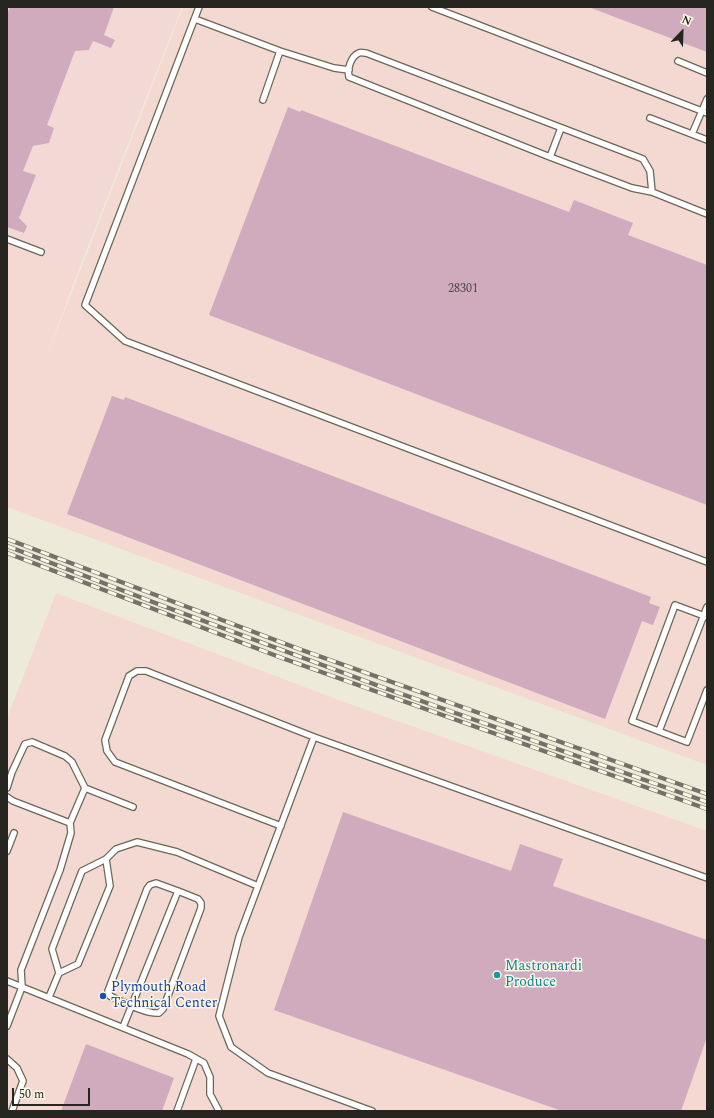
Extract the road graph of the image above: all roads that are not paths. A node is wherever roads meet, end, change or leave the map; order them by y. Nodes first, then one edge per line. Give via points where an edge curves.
1 (199, 7) edge
2 (432, 7) edge
3 (195, 19) junction
4 (280, 51) junction
5 (678, 61) dead end
6 (349, 70) junction
7 (707, 73) edge
8 (707, 99) edge
9 (263, 100) dead end
10 (704, 112) edge
11 (650, 118) dead end
12 (561, 128) junction
13 (692, 134) junction
14 (707, 140) edge
15 (550, 157) junction
16 (652, 192) junction
17 (707, 214) edge
18 (7, 239) edge
19 (41, 252) dead end
20 (707, 562) edge
21 (707, 607) edge
22 (705, 616) edge
23 (707, 690) edge
24 (659, 731) junction
25 (314, 737) junction
26 (7, 788) edge
27 (85, 788) junction
28 (7, 797) edge
29 (133, 807) dead end
30 (70, 823) junction
31 (281, 826) junction
32 (14, 833) dead end
33 (7, 851) edge
34 (106, 859) junction
35 (707, 878) edge
36 (258, 886) junction
37 (178, 892) junction
38 (59, 973) junction
39 (7, 981) edge
40 (22, 987) junction
41 (49, 997) junction
42 (132, 1005) junction
43 (7, 1026) edge
44 (123, 1027) junction
45 (7, 1059) edge
46 (196, 1059) junction
47 (215, 1103) junction
48 (12, 1111) edge
49 (177, 1111) edge
50 (212, 1111) edge
51 (219, 1111) edge
52 (372, 1111) edge

1 - 3 lane
2 - 10 lane
3 - 4 lane
3 - 20 lane via 85,305 125,341
4 - 6 lane via 334,68
4 - 9 lane
5 - 7 lane
6 - 12 lane via 352,59 359,53 366,53
6 - 15 lane via 349,77
8 - 10 lane
10 - 13 lane
11 - 13 lane
12 - 15 lane
12 - 16 lane via 643,159 650,171
13 - 14 lane
15 - 16 lane via 632,188
16 - 17 lane
18 - 19 lane
21 - 22 lane
22 - 24 lane
22 - 24 lane via 675,605 672,612 632,720
23 - 24 lane via 687,742
25 - 31 lane
25 - 31 lane via 146,671 137,671 130,676 105,740 107,751 115,762
25 - 35 lane
26 - 27 lane via 25,744 32,742 65,756 72,762
27 - 29 lane
27 - 30 lane
28 - 30 lane
30 - 40 lane via 71,833 60,870 21,970
31 - 36 lane
32 - 33 lane
34 - 36 lane via 116,849 137,842 177,852
34 - 38 lane via 110,886 78,964
34 - 38 lane via 82,871 52,949
36 - 52 lane via 239,937 219,1016 231,1047 268,1073
37 - 42 lane
37 - 42 lane via 202,903 163,1009 159,1013 153,1013
37 - 42 lane via 156,883 150,884 147,889 108,991 110,996
38 - 41 lane
39 - 40 lane
40 - 41 lane
40 - 43 lane
41 - 44 lane
42 - 44 lane
44 - 46 lane
45 - 48 lane via 17,1068 23,1081
46 - 47 lane via 204,1063 210,1077 210,1094
46 - 49 lane
47 - 50 lane
47 - 51 lane

